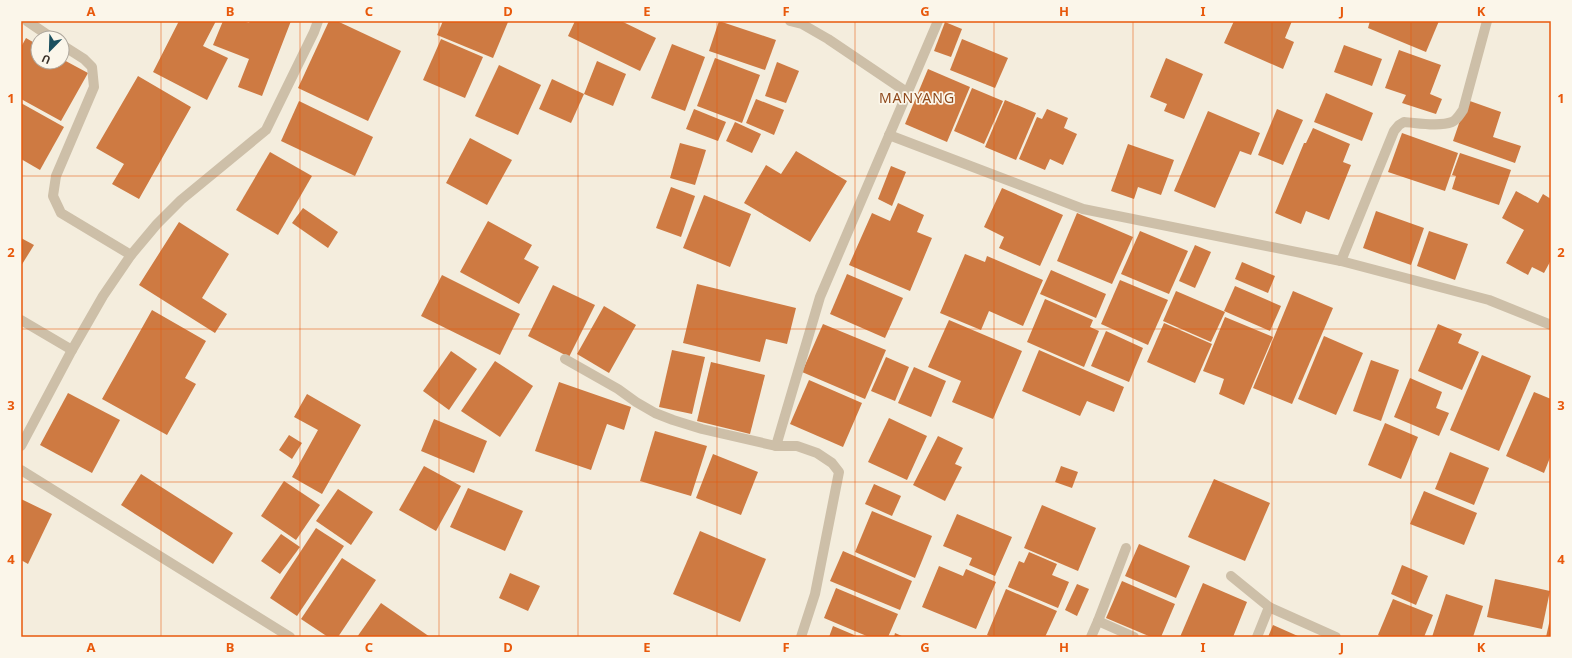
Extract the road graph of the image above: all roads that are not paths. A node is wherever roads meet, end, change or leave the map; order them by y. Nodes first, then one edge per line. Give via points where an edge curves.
1 (27, 21) edge
2 (318, 21) edge
3 (790, 21) edge
4 (938, 21) edge
5 (1487, 21) edge
6 (40, 30) edge
7 (70, 50) edge
8 (908, 93) junction
9 (889, 135) junction
10 (131, 255) junction
11 (1341, 261) junction
12 (21, 320) edge
13 (1551, 325) edge
14 (72, 350) junction
15 (566, 359) dead end
16 (21, 446) edge
17 (776, 446) junction
18 (21, 470) edge
19 (1126, 548) dead end
20 (1231, 576) dead end
21 (1269, 607) junction
22 (1098, 621) junction
23 (290, 637) edge
24 (801, 637) edge
25 (1091, 637) edge
26 (1134, 637) edge
27 (1257, 637) edge
28 (1336, 637) edge

1 - 6 street
2 - 10 street via 266,130 181,200
3 - 8 street via 802,24 828,39
4 - 8 street
5 - 11 street via 1463,110 1452,122 1429,125 1404,122 1399,125
7 - 10 street via 92,67 94,87 56,176 53,196 61,213
8 - 9 street
9 - 11 street via 1083,209
9 - 17 street via 820,297
10 - 14 street
11 - 13 street via 1490,300
12 - 14 street
14 - 16 street
15 - 17 street via 642,405 673,420
17 - 24 street via 797,446 817,453 840,472 815,594
18 - 23 street
19 - 22 street
20 - 21 street
21 - 27 street
21 - 28 street
22 - 25 street
22 - 26 street

